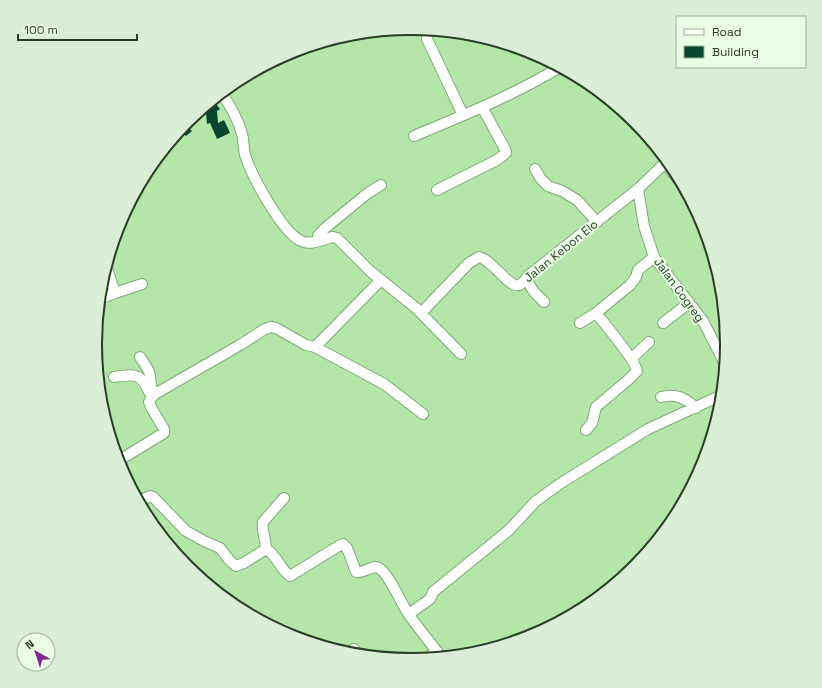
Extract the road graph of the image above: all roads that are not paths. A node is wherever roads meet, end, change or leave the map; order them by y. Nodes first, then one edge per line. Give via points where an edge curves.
1 (428, 39) dead end
2 (555, 70) edge
3 (224, 98) edge
4 (482, 107) junction
5 (462, 115) junction
6 (414, 136) dead end
7 (663, 165) edge
8 (535, 169) dead end
9 (381, 185) dead end
10 (638, 189) junction
11 (437, 190) dead end
12 (597, 222) junction
13 (319, 241) junction
14 (654, 257) junction
15 (110, 277) edge
16 (526, 279) junction
17 (381, 280) junction
18 (142, 284) dead end
19 (114, 293) junction
20 (106, 296) edge
21 (544, 302) dead end
22 (688, 302) junction
23 (421, 313) junction
24 (596, 313) junction
25 (663, 323) dead end
26 (580, 324) dead end
27 (649, 342) dead end
28 (315, 347) junction
29 (720, 353) edge
30 (461, 354) dead end
31 (140, 357) dead end
32 (631, 359) junction
33 (114, 377) dead end
34 (153, 396) junction
35 (661, 397) dead end
36 (715, 399) edge
37 (696, 408) junction
38 (423, 414) dead end
39 (586, 430) dead end
40 (124, 457) edge
41 (284, 498) dead end
42 (144, 499) edge
43 (266, 549) junction
44 (409, 614) junction
45 (437, 651) edge

1 - 5 street
2 - 4 street via 536,82
3 - 13 street via 239,126 250,169 276,216 301,241
4 - 5 street
4 - 11 street via 506,153
5 - 6 street
7 - 10 street, Jalan Kebon Elo
8 - 12 street via 548,186 578,200
9 - 13 street via 324,229 318,236
10 - 12 street, Jalan Kebon Elo
10 - 14 street, Jalan Cogreg via 644,226
12 - 16 street, Jalan Kebon Elo
13 - 17 street via 337,238
14 - 22 street, Jalan Cogreg
14 - 24 street via 638,270 630,285
15 - 19 street
16 - 21 street
16 - 23 street, Jalan Kebon Elo via 514,286 488,261 476,258
17 - 23 street
17 - 28 street
18 - 19 street
19 - 20 street
22 - 25 street
22 - 29 street, Jalan Cogreg via 703,321
23 - 30 street
24 - 26 street
24 - 32 street
27 - 32 street
28 - 34 street via 306,346 271,327
28 - 38 street via 384,384
31 - 34 street via 150,375
32 - 39 street via 637,372 596,407 592,423
33 - 34 street via 137,375
34 - 40 street via 149,402 150,406 164,433
35 - 37 street via 677,396
36 - 37 street
37 - 44 street via 648,429 536,501 508,531
41 - 43 street via 263,522
42 - 43 street via 153,497 186,531 217,546 236,566
43 - 44 street via 290,576 343,544 356,572 375,567 381,570
44 - 45 street

